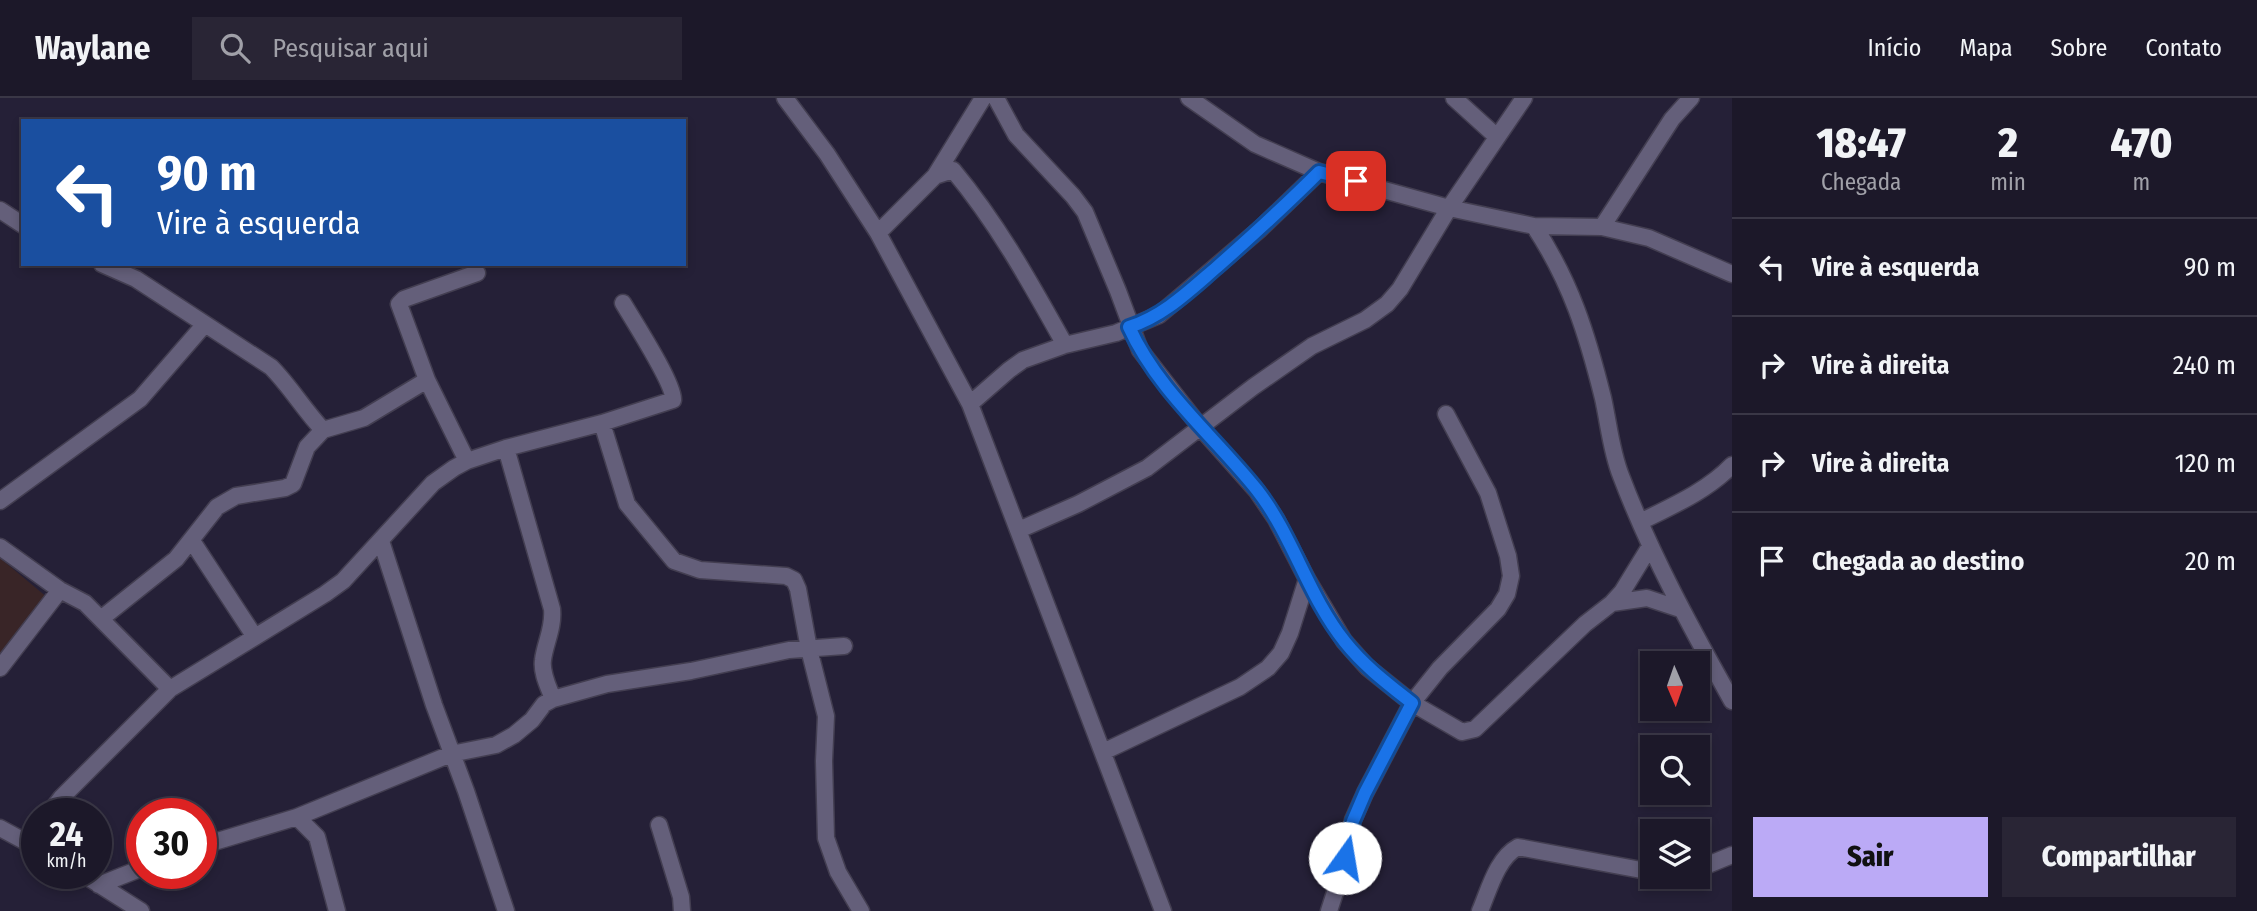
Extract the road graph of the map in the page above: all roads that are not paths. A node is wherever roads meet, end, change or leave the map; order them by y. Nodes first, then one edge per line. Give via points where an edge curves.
1 (785, 98) edge
2 (983, 98) edge
3 (996, 98) edge
4 (1189, 98) edge
5 (1454, 98) edge
6 (1524, 98) edge
7 (1691, 98) edge
8 (1497, 137) junction
9 (1319, 172) junction
10 (936, 176) junction
11 (1449, 208) junction
12 (0, 210) edge
13 (21, 224) edge
14 (1534, 226) junction
15 (1602, 227) junction
16 (878, 233) junction
17 (107, 266) edge
18 (477, 273) dead end
19 (1732, 274) edge
20 (623, 303) dead end
21 (205, 324) junction
22 (1129, 327) junction
23 (1065, 345) junction
24 (427, 380) junction
25 (970, 404) junction
26 (1446, 414) dead end
27 (602, 423) junction
28 (1202, 428) junction
29 (323, 430) junction
30 (506, 447) junction
31 (467, 461) junction
32 (1728, 474) edge
33 (0, 501) edge
34 (1640, 522) junction
35 (1019, 530) junction
36 (192, 541) junction
37 (381, 541) junction
38 (0, 547) edge
39 (1649, 548) junction
40 (1307, 579) junction
41 (60, 590) junction
42 (1612, 603) junction
43 (1680, 609) junction
44 (102, 618) junction
45 (255, 637) junction
46 (844, 646) dead end
47 (809, 649) junction
48 (0, 668) edge
49 (170, 689) junction
50 (553, 699) junction
51 (1732, 701) edge
52 (1412, 703) junction
53 (1102, 752) junction
54 (451, 754) junction
55 (61, 798) edge
56 (297, 817) junction
57 (659, 825) dead end
58 (0, 828) edge
59 (21, 839) edge
60 (217, 841) edge
61 (1732, 855) edge
62 (1710, 864) edge
63 (1640, 870) edge
64 (105, 889) edge
65 (141, 911) edge
66 (337, 911) edge
67 (506, 911) edge
68 (682, 911) edge
69 (860, 911) edge
70 (1163, 911) edge
71 (1329, 911) edge
72 (1480, 911) edge

1 - 16 street
2 - 10 street
3 - 22 street via 1016,135 1084,212
4 - 9 street via 1255,144
5 - 8 street
6 - 8 street
7 - 15 street via 1672,119
8 - 11 street
9 - 11 street
9 - 22 street via 1182,297 1159,315
10 - 16 street
10 - 23 street via 953,170 969,190 1010,247
11 - 14 street
11 - 28 street via 1387,304 1312,346
12 - 13 street
14 - 15 street
14 - 34 street via 1556,259 1584,326 1612,448
15 - 19 street via 1649,238
16 - 25 street
17 - 21 street via 136,279
18 - 24 street via 399,304
20 - 27 street via 672,389 673,400
21 - 29 street via 271,368
21 - 33 street via 140,398
22 - 23 street
22 - 28 street via 1145,358
23 - 25 street via 1023,360
24 - 29 street via 364,418
24 - 31 street
25 - 35 street
26 - 52 street via 1488,493 1511,576 1498,609
27 - 30 street
27 - 47 street via 627,504 664,552 674,561 700,569 794,580
28 - 35 street via 1147,468
28 - 40 street via 1257,491
29 - 36 street via 307,447 293,484 226,500
30 - 31 street
30 - 50 street via 552,609 543,668
31 - 37 street via 433,483
32 - 34 street
34 - 39 street
35 - 53 street
36 - 44 street
36 - 45 street
37 - 45 street via 343,581
37 - 54 street
38 - 41 street
39 - 42 street
39 - 43 street
40 - 52 street via 1343,641
40 - 53 street via 1290,633 1268,668 1240,687
41 - 44 street
41 - 48 street
42 - 43 street via 1647,598
42 - 52 street via 1475,729 1462,732
43 - 51 street
44 - 49 street
45 - 49 street
46 - 47 street
47 - 50 street via 607,684
47 - 69 street via 826,716 826,838
49 - 55 street
50 - 54 street via 514,735
52 - 71 street via 1353,821
53 - 70 street
54 - 56 street
54 - 67 street
56 - 60 street
56 - 66 street via 317,837
57 - 68 street
58 - 59 street
61 - 62 street
63 - 72 street via 1518,847 1501,863
64 - 65 street

